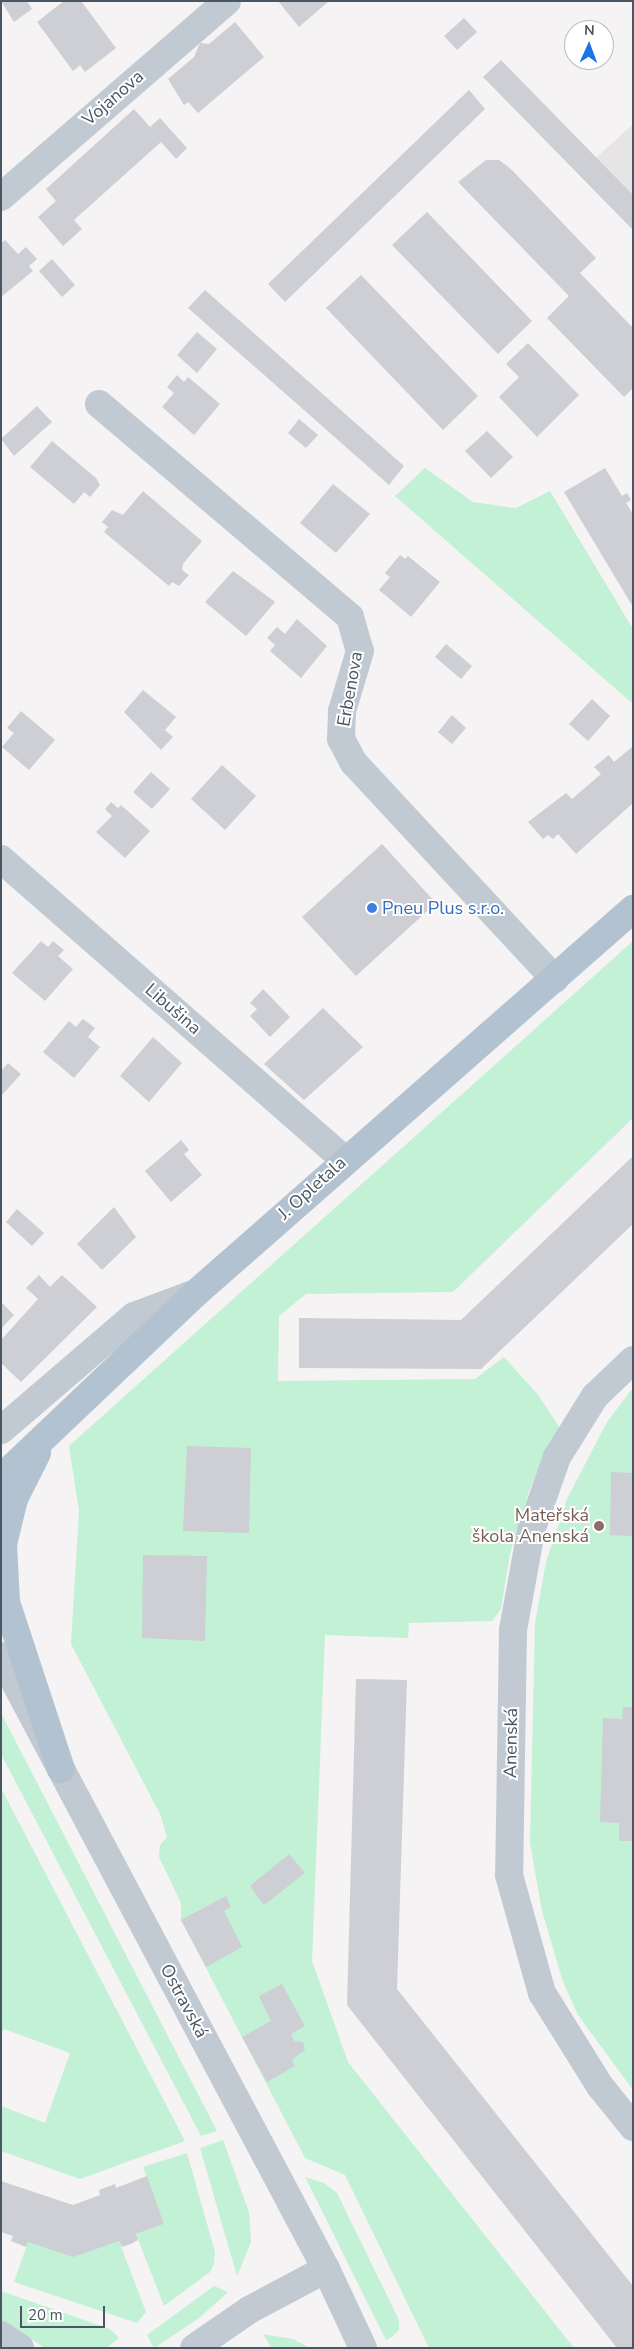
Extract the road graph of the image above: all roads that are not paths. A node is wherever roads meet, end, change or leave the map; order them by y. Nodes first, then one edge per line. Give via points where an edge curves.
1 (227, 1) edge
2 (1, 197) edge
3 (99, 404) dead end
4 (1, 859) edge
5 (633, 909) edge
6 (555, 979) junction
7 (344, 1159) junction
8 (196, 1293) junction
9 (633, 1360) edge
10 (1, 1430) edge
11 (45, 1436) junction
12 (1, 1478) edge
13 (1, 1656) edge
14 (61, 1769) junction
15 (633, 2127) edge
16 (326, 2269) junction
17 (1, 2335) edge
18 (20, 2348) edge
19 (194, 2348) edge
20 (363, 2348) edge

1 - 2 street, Vojanova
3 - 6 street, Erbenova via 350,617 360,651 342,711 341,738 354,763
4 - 7 street, Libušina
5 - 6 main road, J. Opletala
6 - 7 main road, J. Opletala
7 - 8 main road, J. Opletala
8 - 10 street via 134,1316
8 - 11 main road, J. Opletala
9 - 15 street, Anenská via 595,1396 557,1457 531,1531 513,1630 509,1875 542,1993 600,2086
11 - 12 main road, J. Opletala
11 - 14 main road via 14,1499 3,1544 6,1602
13 - 14 street, Ostravská
14 - 16 street, Ostravská
16 - 19 street via 249,2310
16 - 20 street, Ostravská
17 - 18 street

